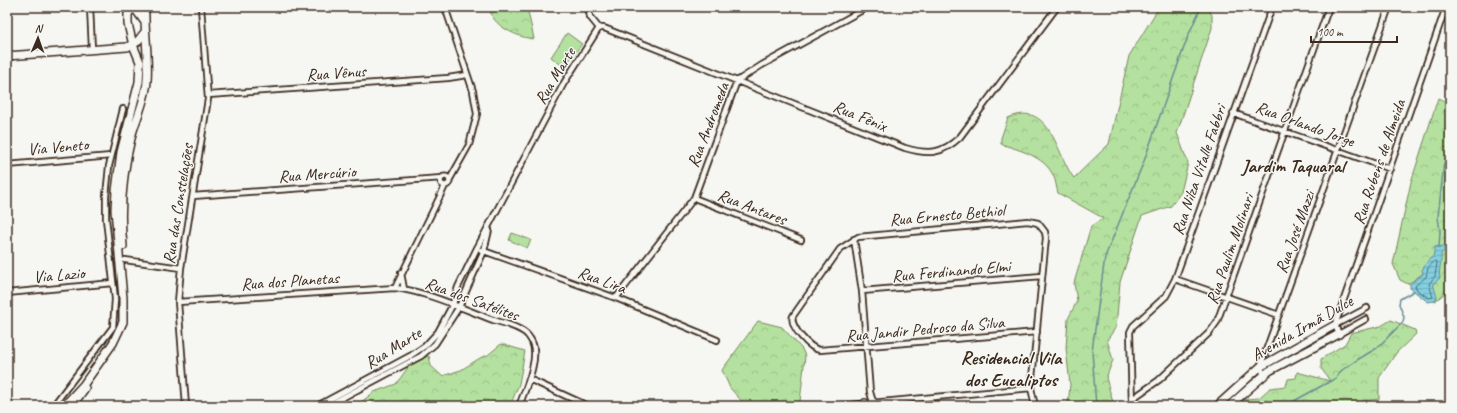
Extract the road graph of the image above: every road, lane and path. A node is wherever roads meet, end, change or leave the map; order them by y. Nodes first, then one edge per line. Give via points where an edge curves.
1 (90, 7) edge
2 (128, 7) edge
3 (145, 7) edge
4 (201, 7) edge
5 (445, 7) edge
6 (588, 7) edge
7 (868, 7) edge
8 (1057, 7) edge
9 (1272, 7) edge
10 (1329, 7) edge
11 (1389, 7) edge
12 (1446, 7) edge
13 (128, 21) junction
14 (144, 23) junction
15 (599, 28) junction
16 (144, 33) junction
17 (121, 46) junction
18 (133, 46) junction
19 (92, 49) junction
20 (7, 56) edge
21 (138, 56) junction
22 (467, 75) junction
23 (737, 81) junction
24 (208, 95) junction
25 (123, 109) dead end
26 (1233, 113) junction
27 (1285, 131) junction
28 (1338, 150) junction
29 (111, 156) junction
30 (7, 164) edge
31 (1390, 169) junction
32 (442, 178) junction
33 (450, 179) junction
34 (445, 186) junction
35 (193, 196) junction
36 (694, 198) junction
37 (490, 224) junction
38 (854, 239) junction
39 (801, 240) dead end
40 (477, 248) junction
41 (484, 251) junction
42 (124, 260) junction
43 (181, 268) junction
44 (400, 273) junction
45 (464, 273) junction
46 (472, 276) junction
47 (1042, 276) junction
48 (1175, 279) junction
49 (113, 283) junction
50 (394, 288) junction
51 (404, 289) junction
52 (862, 291) junction
53 (7, 293) edge
54 (1227, 297) junction
55 (616, 298) junction
56 (178, 302) junction
57 (453, 304) junction
58 (459, 307) junction
59 (1367, 308) dead end
60 (1279, 315) junction
61 (1366, 319) dead end
62 (1335, 325) junction
63 (1037, 332) junction
64 (1339, 334) junction
65 (717, 340) dead end
66 (866, 347) junction
67 (1260, 367) junction
68 (1264, 374) junction
69 (529, 379) junction
70 (1031, 388) junction
71 (1132, 398) junction
72 (869, 404) edge
73 (53, 406) edge
74 (64, 406) edge
75 (72, 406) edge
76 (186, 406) edge
77 (317, 406) edge
78 (327, 406) edge
79 (519, 406) edge
80 (588, 406) edge
81 (840, 406) edge
82 (1034, 406) edge
83 (1132, 406) edge
84 (1217, 406) edge
85 (1229, 406) edge

1 - 19 street
2 - 13 main road
3 - 14 main road
4 - 24 street, Rua das Constelações
5 - 22 street
6 - 15 street via 590,17
7 - 23 street, Rua Andromeda
8 - 23 street, Rua Fênix via 966,130 952,144 932,153 905,148
9 - 26 street, Rua Nilza Vitalle Fabbri
10 - 27 street, Rua Paulim Molinari
11 - 28 street, Rua José Mazzi
12 - 31 street, Rua Rubens de Almeida
13 - 14 main road via 130,10 136,10
13 - 17 main road via 126,38
13 - 18 main road
14 - 16 main road
15 - 23 street, Rua Fênix
15 - 37 street, Rua Marte via 564,83
16 - 18 main road
16 - 42 main road via 147,82 128,152 123,185
17 - 18 main road
17 - 19 main road
17 - 21 main road
18 - 21 main road
19 - 20 main road
21 - 74 main road via 139,82 120,152 116,191 115,210 123,298 122,322 113,343 84,384
22 - 24 street, Rua Vênus
22 - 33 street via 477,114 469,145
23 - 36 street, Rua Andromeda
24 - 35 street, Rua das Constelações
25 - 29 street
26 - 27 street, Rua Orlando Jorge
26 - 48 street, Rua Nilza Vitalle Fabbri
27 - 28 street, Rua Orlando Jorge
27 - 54 street, Rua Paulim Molinari
28 - 31 street, Rua Orlando Jorge
28 - 60 street, Rua José Mazzi
29 - 30 street, Via Veneto
29 - 49 street via 106,219
31 - 62 street, Rua Rubens de Almeida
32 - 33 street via 446,176
32 - 34 street via 441,182
32 - 35 street, Rua Mercúrio
33 - 34 street via 449,185
34 - 44 street
35 - 43 street, Rua das Constelações
36 - 39 street, Rua Antares
36 - 55 street, Rua Andromeda
37 - 40 street, Rua Marte
37 - 41 street, Rua Marte
38 - 47 street, Rua Ernesto Bethiol via 1028,221 1042,226 1046,238
38 - 52 street
38 - 66 street, Rua Jandir Pedroso da Silva via 840,249 792,319 794,327 815,350
40 - 41 street, Rua Lira
40 - 45 street, Rua Marte
41 - 46 street, Rua Marte
41 - 55 street, Rua Lira
42 - 43 street
42 - 75 main road via 128,307 123,333
43 - 56 street, Rua das Constelações
44 - 50 street
44 - 51 street
45 - 46 street
45 - 57 street, Rua Marte
46 - 58 street, Rua Marte
47 - 52 street, Rua Ferdinando Elmi
47 - 63 street
48 - 54 street
48 - 71 street, Rua Nilza Vitalle Fabbri via 1166,296 1132,329
49 - 53 street, Via Lazio
49 - 73 street via 113,327
50 - 51 street, Rua dos Planetas
50 - 56 street, Rua dos Planetas
51 - 57 street, Rua dos Satélites
52 - 66 street
54 - 60 street
54 - 71 street, Rua Paulim Molinari via 1214,328 1159,380
55 - 65 street, Rua Lira
56 - 76 street, Rua das Constelações
57 - 58 street, Rua dos Satélites
57 - 77 street, Rua Marte via 438,332 425,346
58 - 69 street, Rua dos Satélites via 517,329 528,336 534,349
58 - 78 street, Rua Marte via 442,335 421,356
59 - 62 street, Avenida Irmã Dulce
60 - 67 street, Rua José Mazzi
61 - 64 street, Avenida Irmã Dulce
62 - 64 street
62 - 67 main road, Avenida Irmã Dulce
63 - 66 street, Rua Jandir Pedroso da Silva
63 - 70 street
64 - 68 main road, Avenida Irmã Dulce
66 - 72 street
67 - 68 street
67 - 84 main road, Avenida Irmã Dulce
68 - 85 main road, Avenida Irmã Dulce
69 - 79 street, Rua dos Satélites
69 - 80 street
70 - 72 street
70 - 82 street
71 - 83 street
72 - 81 street

